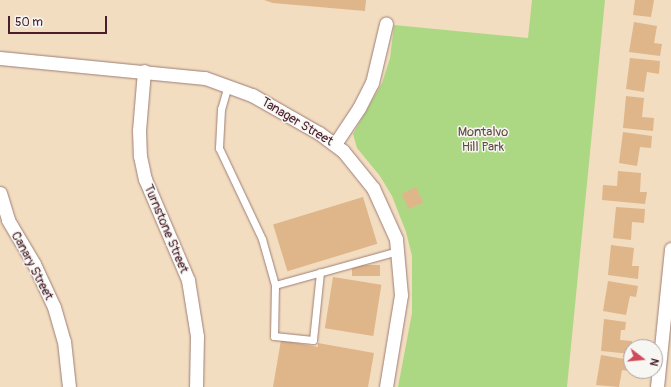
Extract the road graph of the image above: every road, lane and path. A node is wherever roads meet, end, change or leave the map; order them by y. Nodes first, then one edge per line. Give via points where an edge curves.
1 (386, 24) dead end
2 (0, 58) edge
3 (144, 71) junction
4 (228, 85) junction
5 (335, 144) junction
6 (0, 193) edge
7 (2, 209) edge
8 (671, 248) edge
9 (398, 251) junction
10 (320, 272) junction
11 (275, 285) junction
12 (69, 387) edge
13 (196, 387) edge
14 (386, 387) edge
15 (657, 387) edge

1 - 5 street via 372,83
2 - 3 street, Tanager Street
3 - 4 street, Tanager Street via 205,78
3 - 13 street, Turnstone Street via 139,130 140,156 145,179 188,280 197,336
4 - 5 street, Tanager Street via 286,114
4 - 11 lane via 221,109 219,148 262,239
5 - 9 street, Tanager Street via 358,167 373,188 389,219
6 - 7 street, Canary Street
7 - 12 street, Canary Street via 34,264 52,302 64,341
8 - 15 street
9 - 10 lane
9 - 14 street, Tanager Street via 400,308
10 - 11 lane
10 - 11 lane via 313,340 274,336

